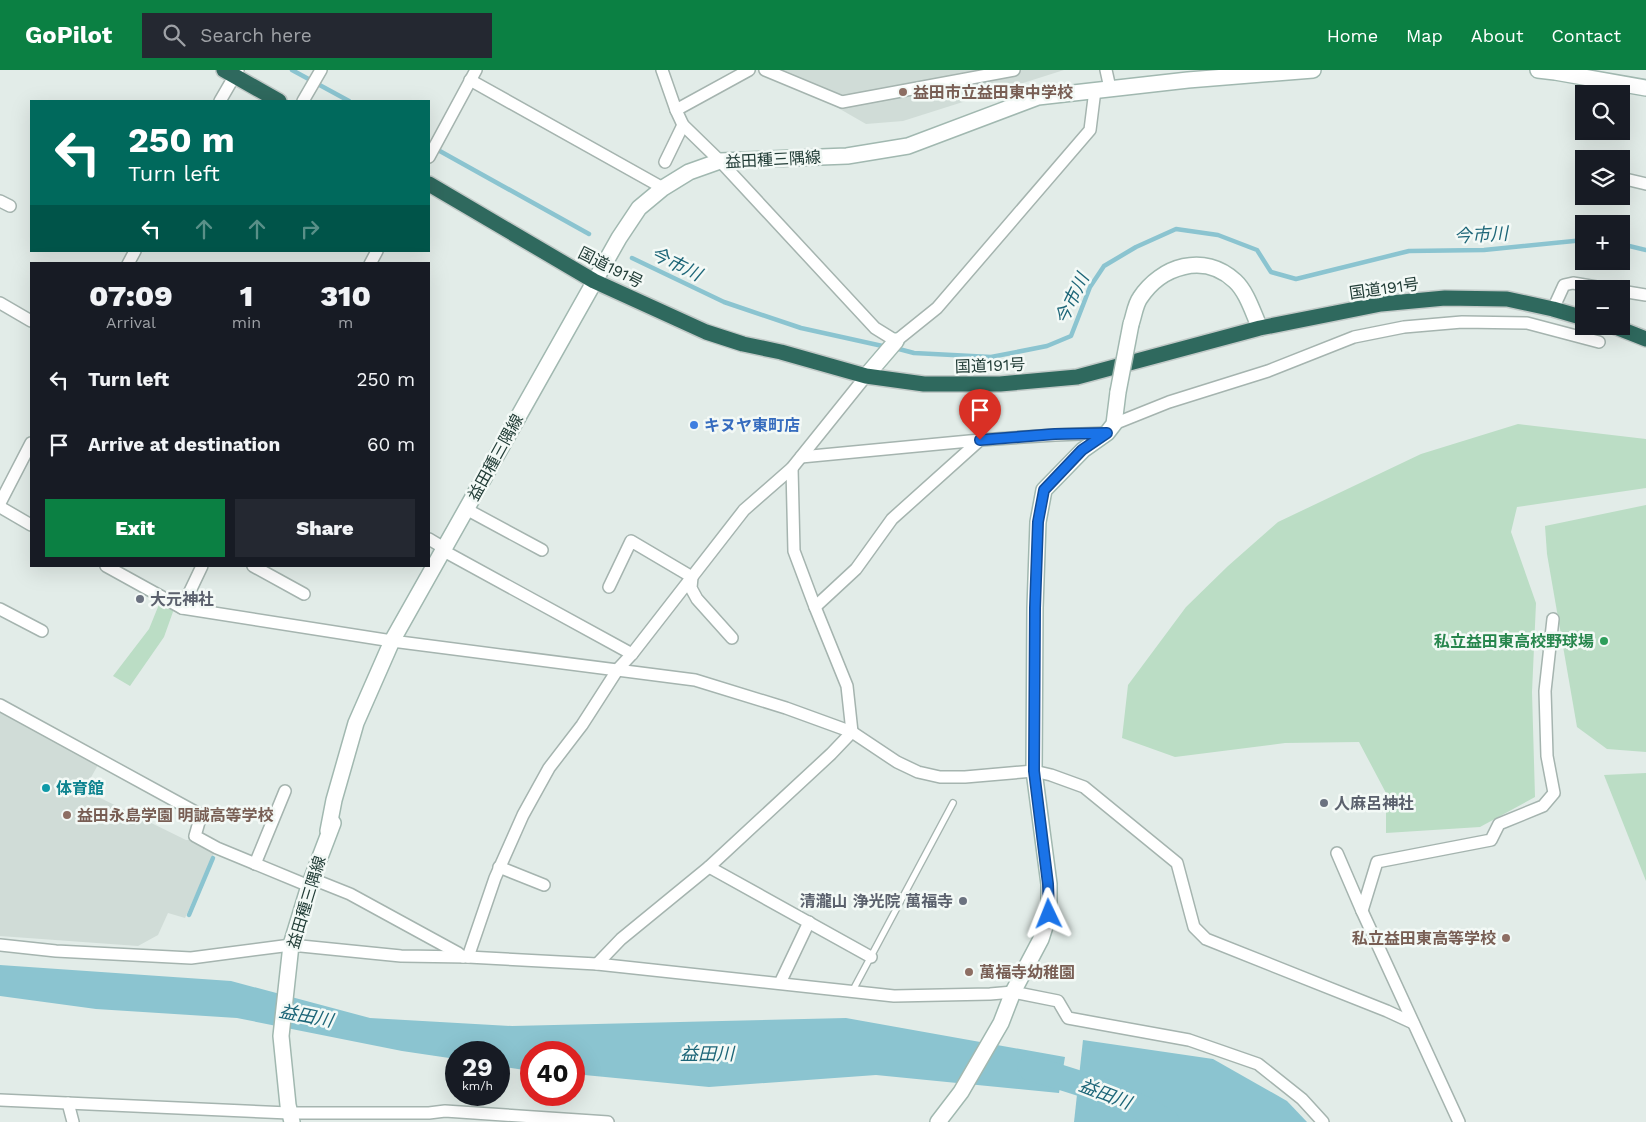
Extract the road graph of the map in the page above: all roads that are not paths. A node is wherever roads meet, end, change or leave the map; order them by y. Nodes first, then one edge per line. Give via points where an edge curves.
1 (321, 70) edge
2 (476, 70) edge
3 (748, 70) edge
4 (765, 70) edge
5 (1014, 70) edge
6 (1106, 70) edge
7 (1313, 70) edge
8 (1538, 70) edge
9 (660, 71) edge
10 (232, 72) edge
11 (470, 80) junction
12 (1646, 88) edge
13 (1103, 89) junction
14 (220, 100) edge
15 (276, 100) edge
16 (304, 100) edge
17 (676, 110) junction
18 (683, 126) junction
19 (430, 155) edge
20 (720, 160) junction
21 (665, 162) dead end
22 (1630, 180) edge
23 (1646, 184) edge
24 (430, 185) edge
25 (663, 188) junction
26 (594, 281) junction
27 (1575, 283) edge
28 (1630, 292) edge
29 (1646, 295) edge
30 (0, 304) edge
31 (1553, 309) junction
32 (1575, 315) edge
33 (30, 320) edge
34 (1260, 328) junction
35 (1630, 333) edge
36 (1646, 339) edge
37 (896, 341) junction
38 (1599, 342) dead end
39 (866, 376) junction
40 (1110, 429) junction
41 (980, 440) junction
42 (30, 445) edge
43 (802, 458) junction
44 (792, 468) junction
45 (0, 504) edge
46 (0, 508) edge
47 (466, 509) junction
48 (30, 524) edge
49 (430, 540) edge
50 (442, 550) junction
51 (542, 550) dead end
52 (108, 567) edge
53 (202, 567) edge
54 (255, 567) edge
55 (692, 577) junction
56 (609, 587) dead end
57 (304, 594) dead end
58 (815, 607) junction
59 (182, 608) junction
60 (0, 609) edge
61 (1553, 619) dead end
62 (42, 632) dead end
63 (732, 638) dead end
64 (392, 641) junction
65 (632, 654) junction
66 (618, 669) junction
67 (0, 705) edge
68 (852, 732) junction
69 (1034, 771) junction
70 (285, 791) dead end
71 (953, 803) dead end
72 (1337, 853) dead end
73 (254, 864) junction
74 (500, 867) junction
75 (709, 867) junction
76 (544, 885) dead end
77 (309, 886) junction
78 (1362, 911) junction
79 (809, 922) junction
80 (0, 945) edge
81 (291, 945) junction
82 (466, 957) junction
83 (871, 957) junction
84 (598, 964) junction
85 (780, 983) junction
86 (853, 990) junction
87 (1013, 992) junction
88 (1413, 1023) junction
89 (0, 1100) edge
90 (68, 1103) junction
91 (290, 1113) edge
92 (445, 1116) edge
93 (73, 1122) edge
94 (608, 1122) edge
95 (938, 1122) edge
96 (1323, 1122) edge
97 (1459, 1122) edge

1 - 16 street
2 - 11 street
3 - 17 street
4 - 5 street via 842,102
6 - 13 street
7 - 13 main road, 益田種三隅線
8 - 12 main road
9 - 17 street
10 - 14 street
10 - 15 highway
11 - 19 street
11 - 25 street
13 - 20 main road, 益田種三隅線 via 1038,98 908,146 848,156
13 - 37 street via 1090,130 937,308
17 - 18 street
18 - 20 street
18 - 21 street
20 - 25 main road, 益田種三隅線 via 689,172
20 - 37 street via 875,328
22 - 23 street
24 - 26 highway, 国道191号
25 - 26 main road, 益田種三隅線 via 639,208
26 - 39 highway, 国道191号 via 706,332
26 - 47 main road, 益田種三隅線
27 - 31 street via 1564,285
28 - 29 street
30 - 33 street
31 - 32 highway, 国道191号
31 - 34 highway, 国道191号 via 1507,299 1445,298 1381,304
34 - 39 highway, 国道191号 via 1077,377 1000,384 924,384
34 - 40 main road, bridge via 1236,281 1217,268 1195,264 1175,269 1153,282 1138,300
35 - 36 highway
37 - 39 main road
38 - 40 street via 1527,324 1462,322 1404,327 1354,337 1268,371 1169,402
39 - 43 street
40 - 41 street
40 - 69 main road via 1082,450 1044,490 1038,522
41 - 43 street
41 - 58 street via 892,519 856,569
42 - 45 street
43 - 44 street
44 - 55 street via 744,510
44 - 58 street via 794,551
46 - 48 street
47 - 50 main road, 益田種三隅線
47 - 51 street
49 - 50 street
50 - 64 main road, 益田種三隅線
50 - 65 street
52 - 59 street
53 - 59 street
54 - 57 street
55 - 56 street via 631,541
55 - 63 street via 691,588 697,599
55 - 65 street
58 - 68 street via 847,686
59 - 64 street
60 - 62 street
61 - 78 street via 1545,691 1546,756 1554,793 1543,806 1499,824 1491,840 1377,862
64 - 66 street
64 - 77 main road, 益田種三隅線 via 356,723 328,831
65 - 66 street
66 - 68 street via 695,680
66 - 74 street via 550,768 523,815
67 - 73 street via 201,815 195,836
68 - 69 street via 897,762 918,772 940,777
68 - 75 street
69 - 87 main road via 1049,914
69 - 88 street via 1084,787 1177,863 1194,927 1206,939
70 - 73 street
71 - 83 lane
72 - 78 street
73 - 77 street
74 - 76 street
74 - 82 street
75 - 79 street
75 - 84 street via 621,939
77 - 81 main road, 益田種三隅線
77 - 82 street via 320,882 350,894
78 - 88 street
79 - 83 street
79 - 85 street
80 - 81 street via 191,958
81 - 82 street via 400,956
81 - 91 main road, 益田種三隅線 via 281,1036
82 - 84 street
83 - 86 lane
84 - 85 street
85 - 86 street
86 - 87 street via 894,996
87 - 95 main road via 1001,1023 961,1092
87 - 96 street via 1058,1001 1068,1018 1189,1040 1258,1064 1302,1099
88 - 97 street
89 - 90 street
90 - 91 street
90 - 93 street
91 - 92 street via 429,1113
92 - 94 street

